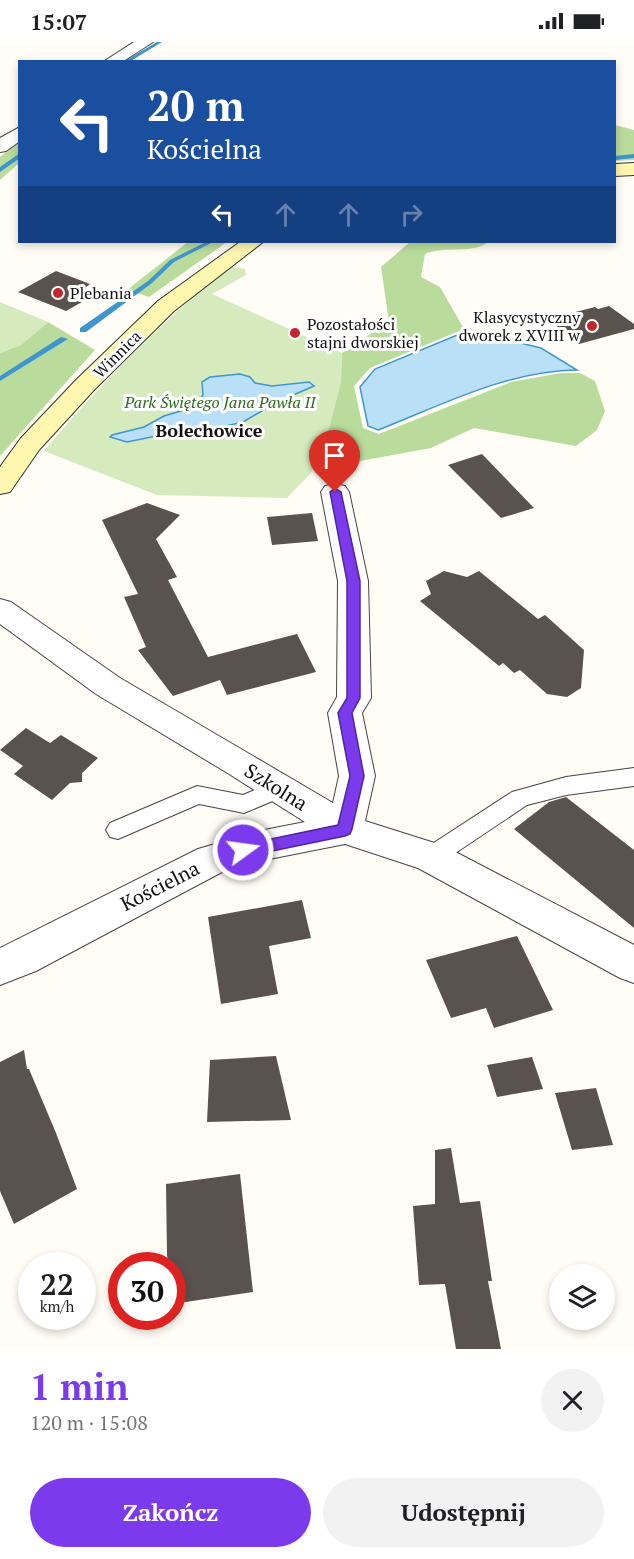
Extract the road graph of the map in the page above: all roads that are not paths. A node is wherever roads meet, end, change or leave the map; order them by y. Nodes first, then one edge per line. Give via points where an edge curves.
1 (145, 42) edge
2 (114, 60) edge
3 (18, 134) edge
4 (0, 147) edge
5 (634, 169) edge
6 (616, 170) edge
7 (252, 243) edge
8 (0, 486) edge
9 (335, 492) dead end
10 (0, 609) edge
11 (634, 777) edge
12 (279, 789) junction
13 (345, 829) junction
14 (118, 830) dead end
15 (431, 857) junction
16 (634, 965) edge
17 (0, 967) edge

1 - 2 street
3 - 4 street
5 - 6 street
7 - 8 street, Winnica via 166,306 30,444
9 - 13 street via 353,581 354,698 345,713 357,776
10 - 12 street, Szkolna via 108,686
11 - 15 lane via 566,786 520,798
12 - 13 street, Szkolna
12 - 14 lane via 244,804 197,795
13 - 15 street, Szkolna
13 - 17 street, Kościelna via 211,860
15 - 16 street, Szkolna

